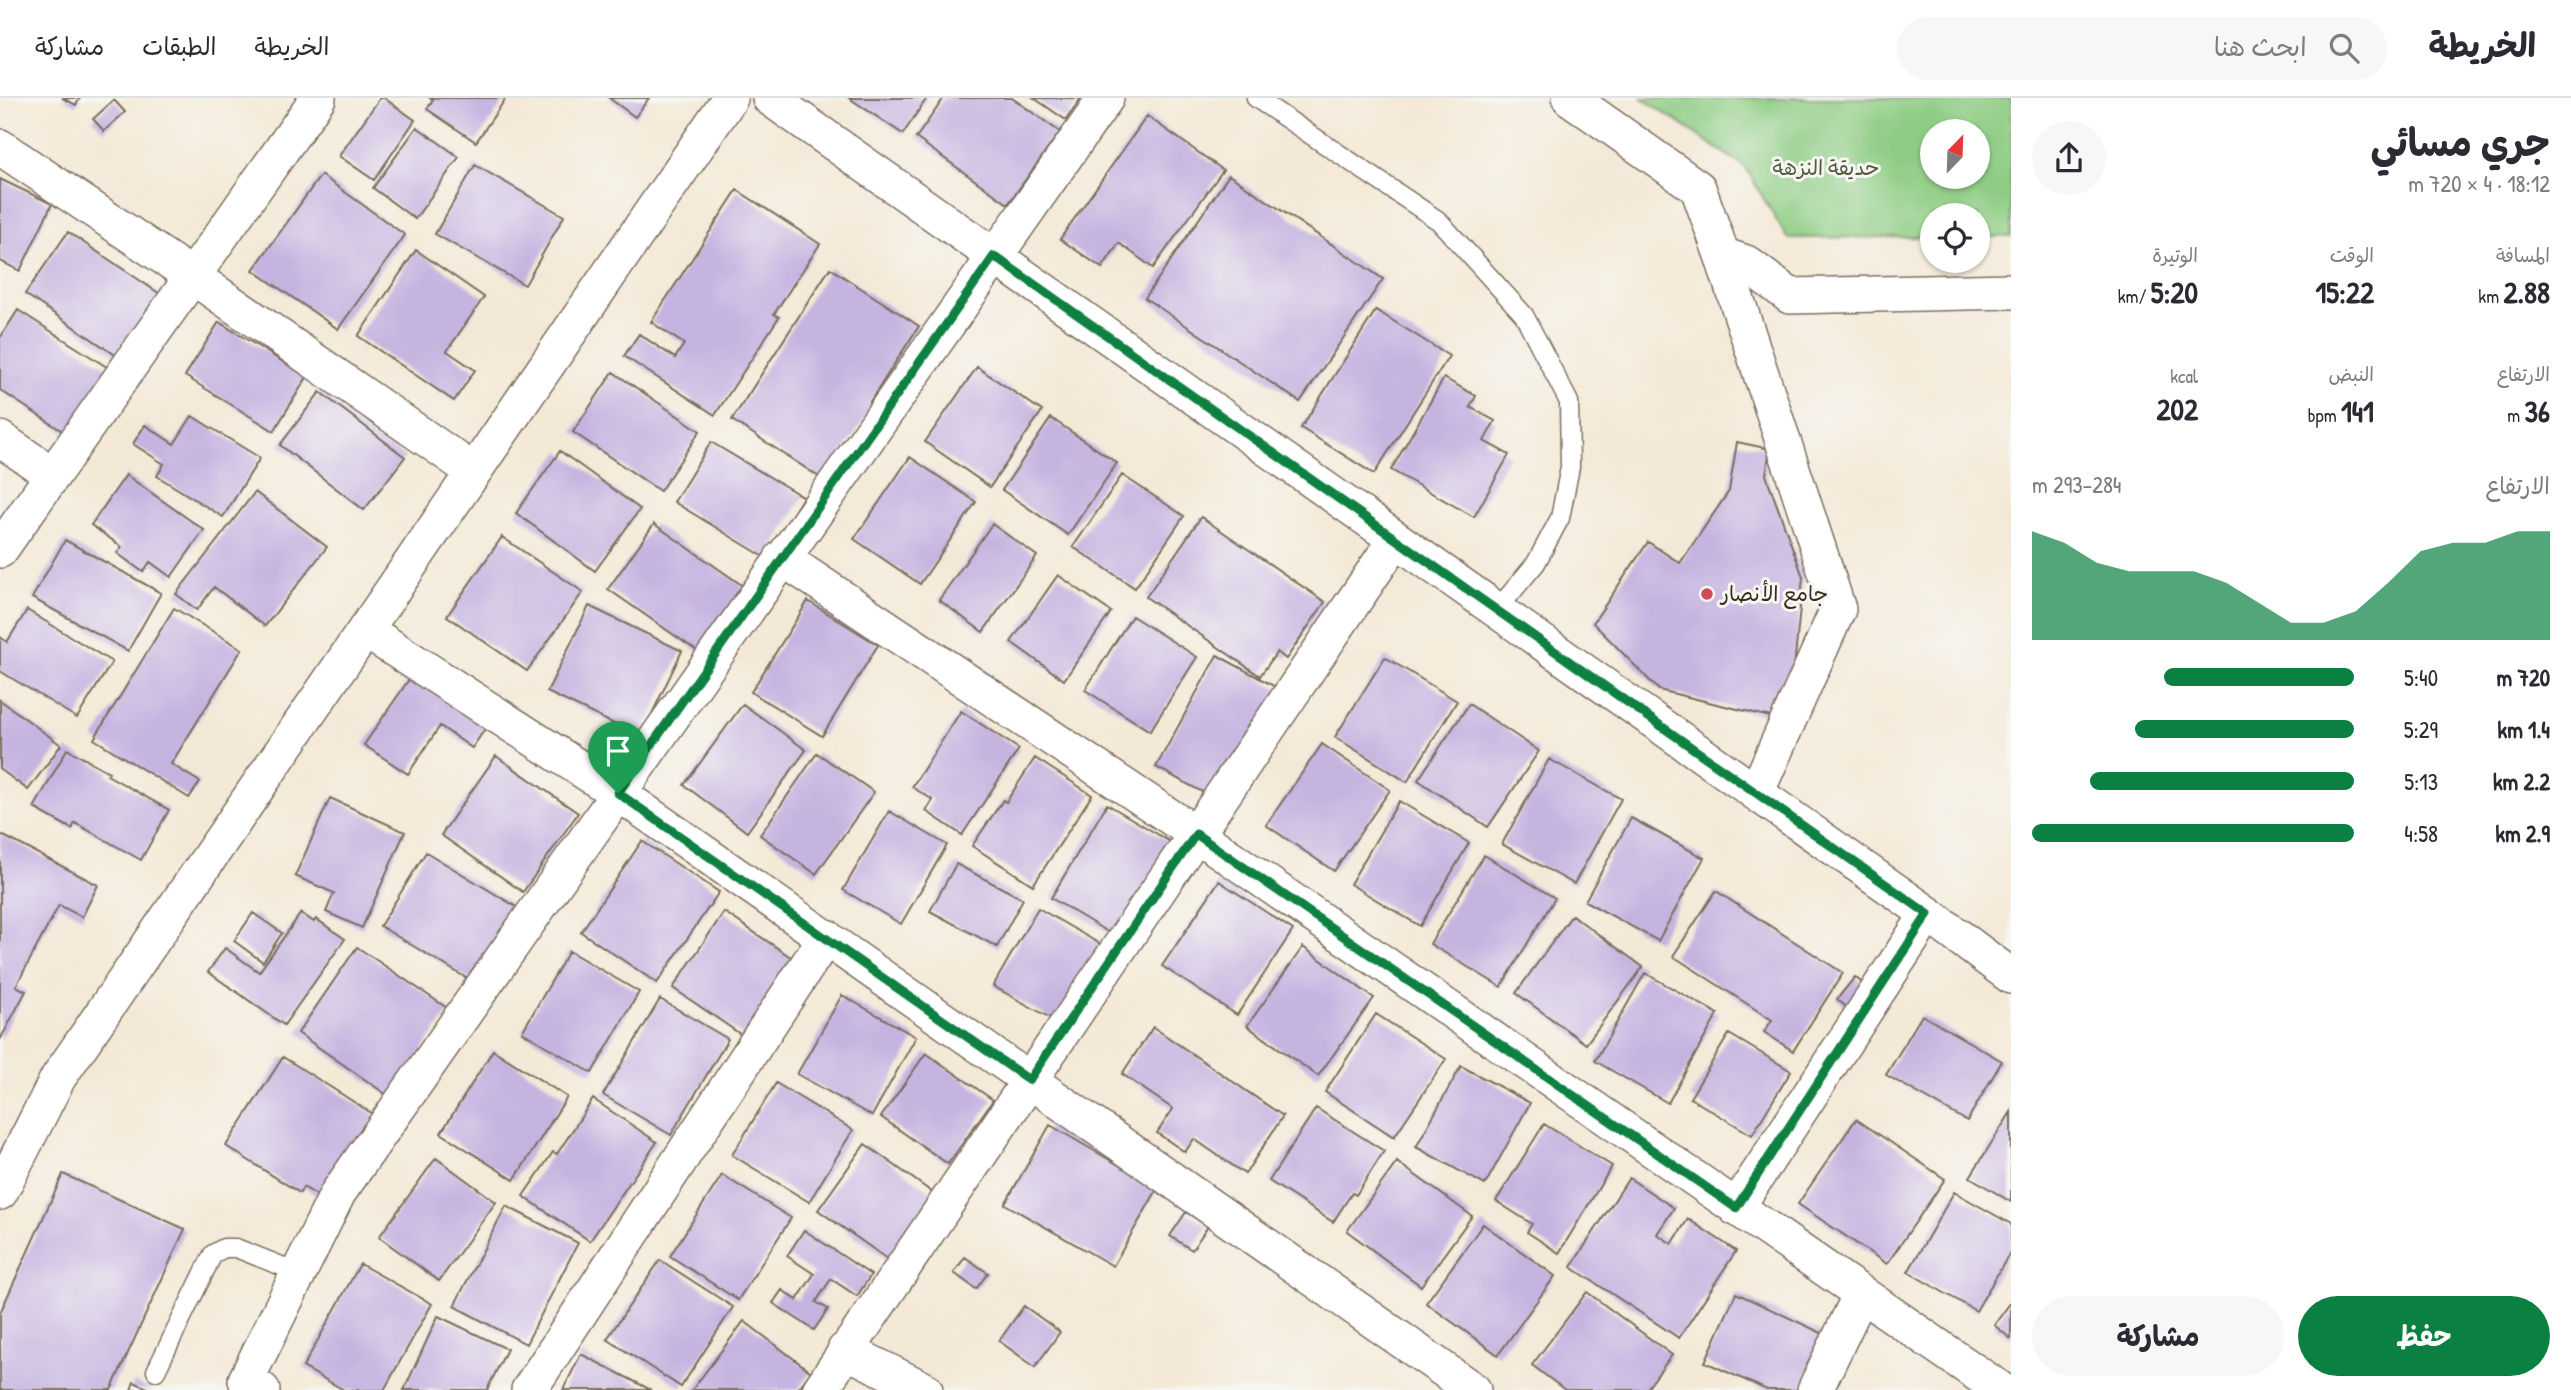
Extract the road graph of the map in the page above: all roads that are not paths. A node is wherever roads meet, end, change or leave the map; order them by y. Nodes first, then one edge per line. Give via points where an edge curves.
1 (318, 98) edge
2 (730, 98) edge
3 (770, 98) edge
4 (1106, 98) edge
5 (1256, 98) edge
6 (1570, 98) edge
7 (0, 147) edge
8 (994, 256) junction
9 (1722, 256) junction
10 (192, 276) junction
11 (2011, 290) edge
12 (0, 439) edge
13 (473, 471) junction
14 (53, 475) junction
15 (1396, 539) junction
16 (0, 550) edge
17 (782, 558) junction
18 (1497, 610) junction
19 (365, 630) junction
20 (618, 793) junction
21 (1756, 793) junction
22 (1196, 834) junction
23 (1928, 914) junction
24 (826, 937) junction
25 (2011, 976) edge
26 (1029, 1080) junction
27 (0, 1192) edge
28 (1736, 1208) junction
29 (299, 1273) junction
30 (1861, 1294) junction
31 (845, 1350) junction
32 (156, 1371) dead end
33 (262, 1390) edge
34 (530, 1390) edge
35 (820, 1390) edge
36 (925, 1390) edge
37 (1473, 1390) edge
38 (1815, 1390) edge
39 (2001, 1390) edge

1 - 10 street
2 - 13 street
3 - 8 street
4 - 8 street
5 - 18 lane via 1439,221 1524,315 1569,402 1570,467 1560,518 1536,563
6 - 9 street via 1698,188
7 - 10 street
8 - 15 street
8 - 17 street
9 - 11 street via 1746,264 1790,296
9 - 21 street via 1838,609
10 - 13 street
10 - 14 street
12 - 14 street
13 - 19 street
14 - 16 street
15 - 18 street
15 - 22 street
17 - 20 street
17 - 22 street
18 - 21 street
19 - 20 street
19 - 27 street via 58,1078
20 - 24 street
20 - 29 street via 338,1193
21 - 23 street
22 - 26 street
22 - 28 street
23 - 25 street
23 - 28 street
24 - 26 street
24 - 34 street
26 - 31 street
26 - 37 street
28 - 30 street
29 - 32 lane via 236,1248 213,1254
29 - 33 street via 246,1380
30 - 38 street
30 - 39 street
31 - 35 street
31 - 36 street

